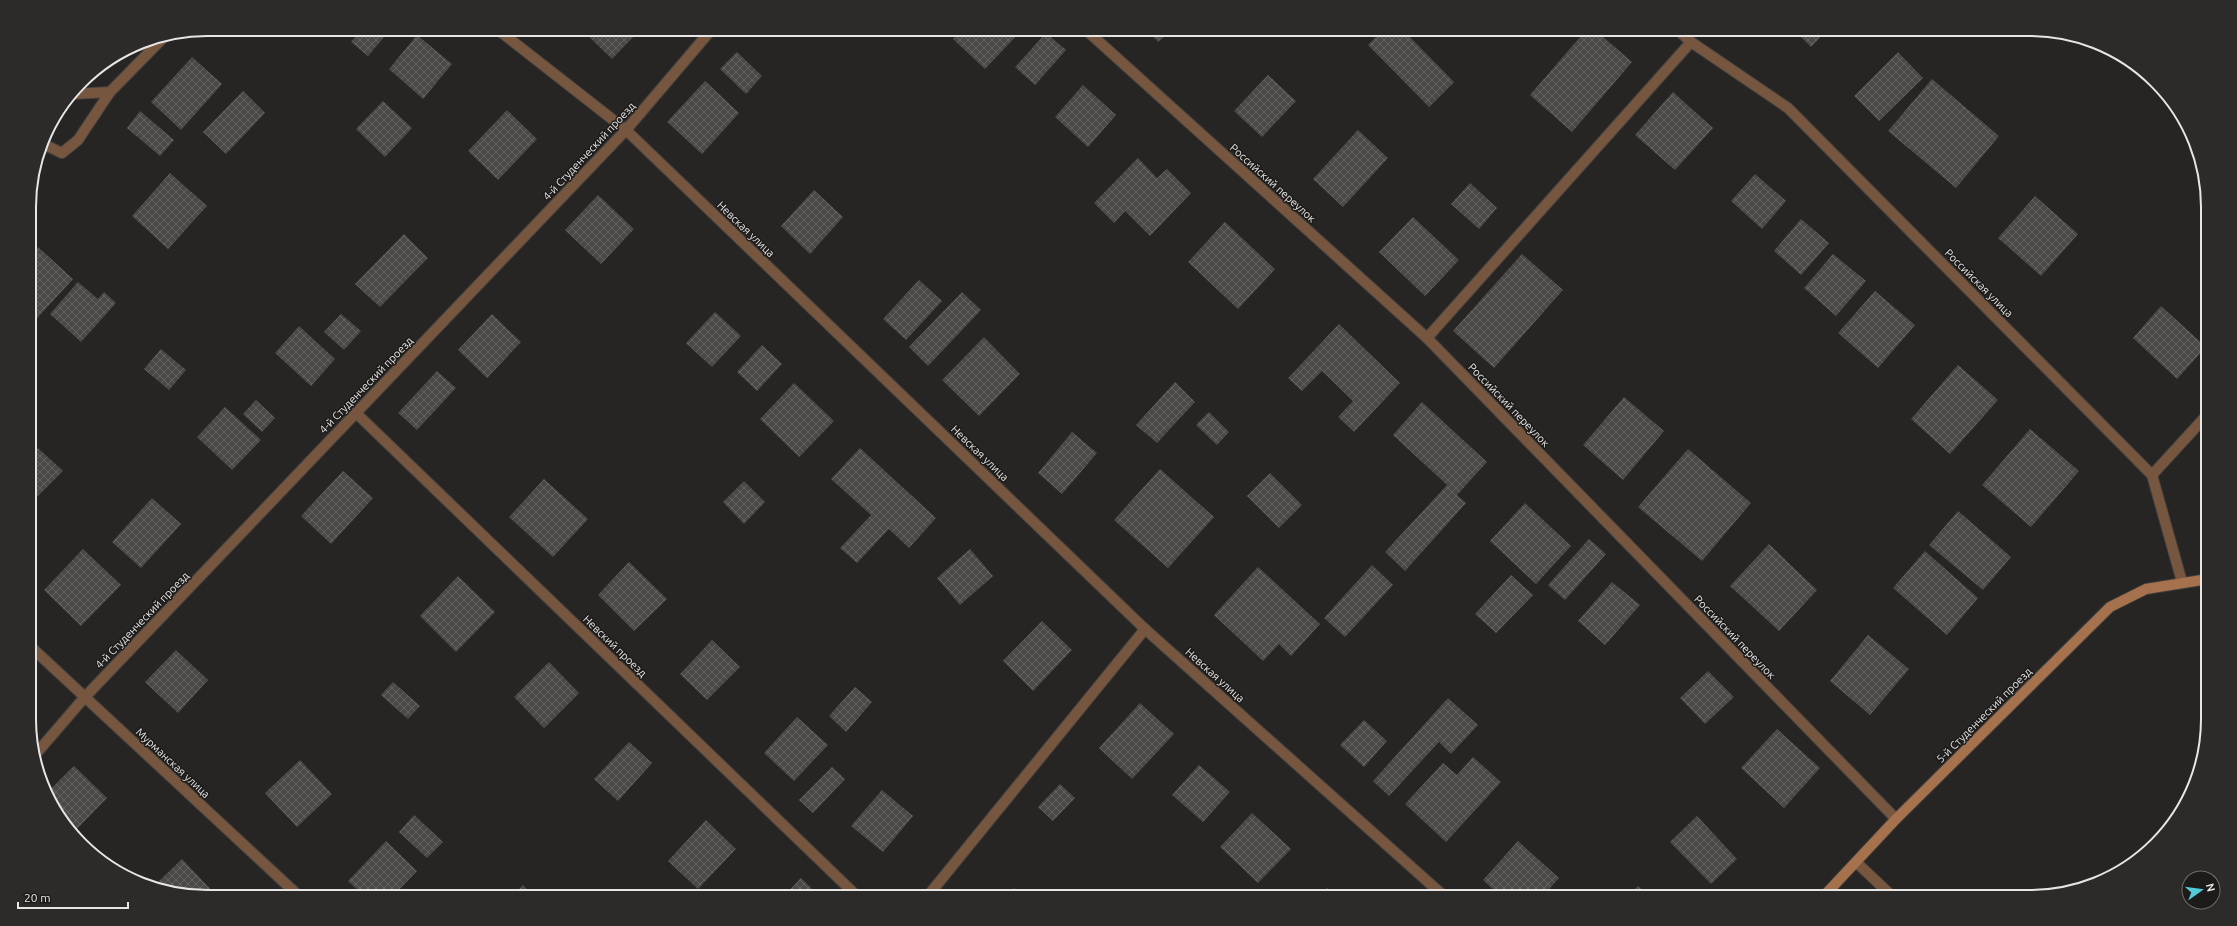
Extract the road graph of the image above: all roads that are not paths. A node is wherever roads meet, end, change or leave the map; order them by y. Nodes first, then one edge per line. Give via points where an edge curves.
1 (506, 36) edge
2 (706, 36) edge
3 (1093, 36) edge
4 (1685, 36) edge
5 (1691, 42) junction
6 (158, 43) edge
7 (110, 92) junction
8 (78, 94) edge
9 (626, 130) junction
10 (47, 146) edge
11 (1427, 338) junction
12 (356, 413) junction
13 (2201, 422) edge
14 (2152, 476) junction
15 (2201, 580) edge
16 (2182, 582) junction
17 (1145, 629) junction
18 (36, 652) edge
19 (84, 698) junction
20 (39, 751) edge
21 (1896, 819) junction
22 (1856, 862) junction
23 (292, 890) edge
24 (851, 890) edge
25 (933, 890) edge
26 (1437, 890) edge
27 (1830, 890) edge
28 (1886, 890) edge

1 - 9 street, Невская улица
2 - 9 street, 4-й Студенческий проезд
3 - 11 street, Российский переулок
4 - 5 street, Российская улица
5 - 11 street
5 - 14 street, Российская улица via 1788,108
6 - 7 street
7 - 8 street
7 - 10 street via 78,140 62,153
9 - 12 street, 4-й Студенческий проезд
9 - 17 street, Невская улица
11 - 21 street, Российский переулок
12 - 19 street, 4-й Студенческий проезд
12 - 24 street, Невский проезд
13 - 14 street
14 - 16 street, Российская улица
15 - 16 main road
16 - 21 main road, 5-й Студенческий проезд via 2146,589 2110,607
17 - 25 street
17 - 26 street, Невская улица
18 - 19 street, Мурманская улица
19 - 20 street, 4-й Студенческий проезд
19 - 23 street, Мурманская улица
21 - 22 main road, 5-й Студенческий проезд
22 - 27 main road, 5-й Студенческий проезд
22 - 28 street

